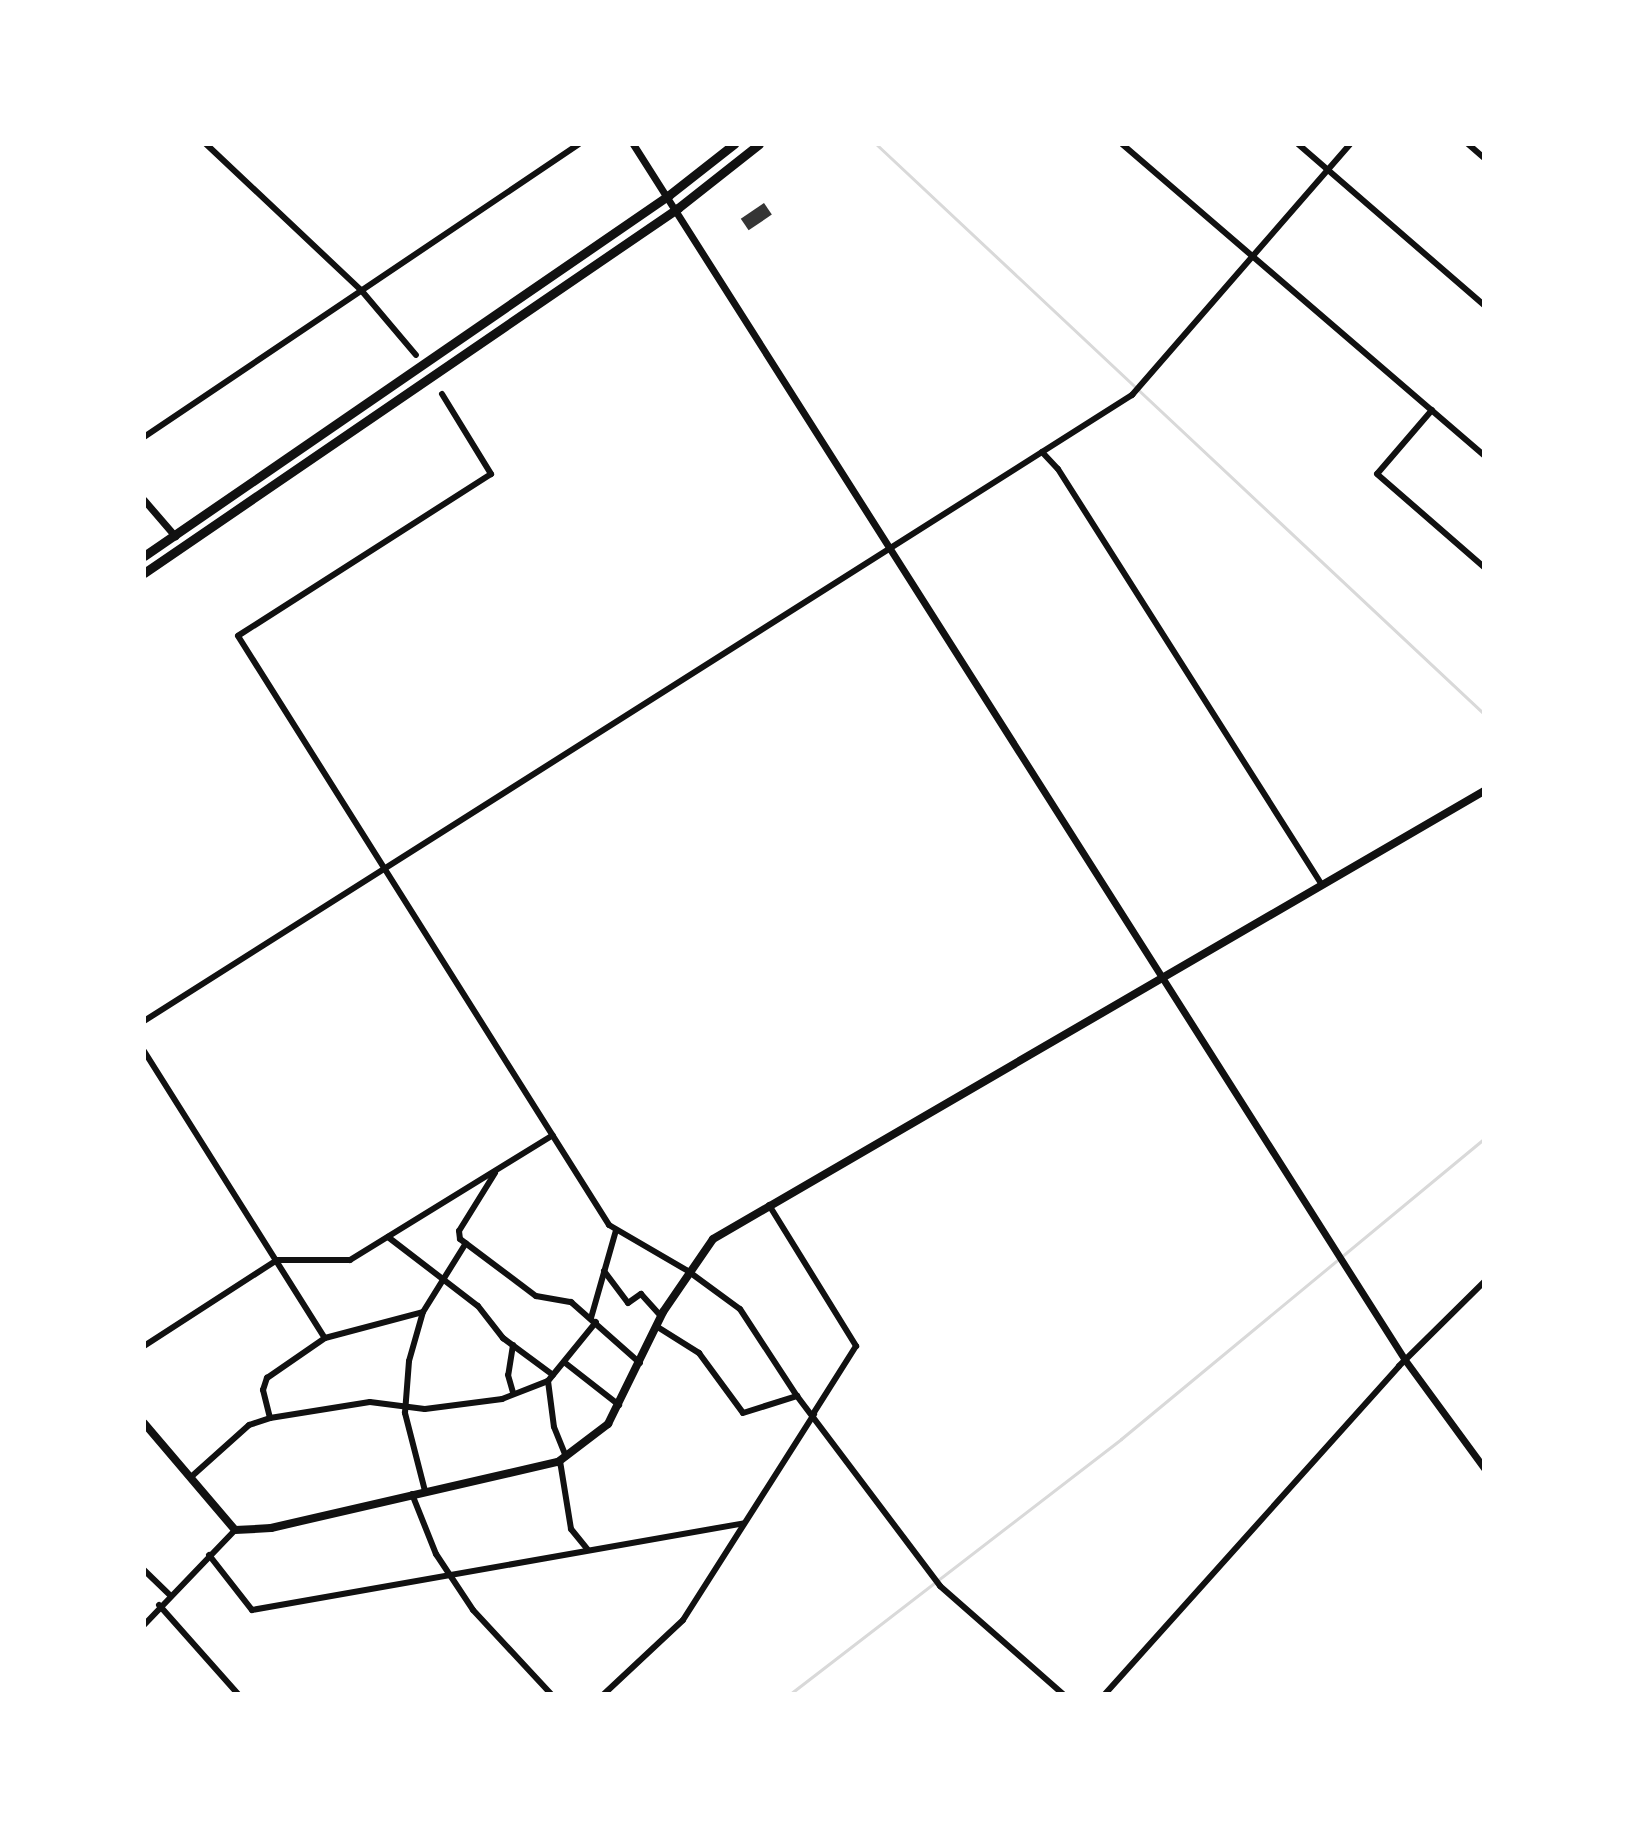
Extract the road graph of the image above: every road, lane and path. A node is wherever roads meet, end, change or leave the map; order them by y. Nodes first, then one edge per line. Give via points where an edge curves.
1 (206, 144) edge
2 (579, 144) edge
3 (633, 144) edge
4 (734, 144) edge
5 (759, 144) edge
6 (1122, 144) edge
7 (1298, 144) edge
8 (1350, 144) edge
9 (1468, 144) edge
10 (1484, 158) edge
11 (1328, 169) junction
12 (669, 195) junction
13 (678, 208) junction
14 (1253, 254) junction
15 (361, 290) junction
16 (1484, 305) edge
17 (416, 355) dead end
18 (442, 394) dead end
19 (1432, 410) junction
20 (144, 437) edge
21 (1042, 452) junction
22 (1484, 455) edge
23 (144, 500) edge
24 (175, 536) junction
25 (892, 547) junction
26 (144, 556) edge
27 (1484, 567) edge
28 (144, 573) edge
29 (1484, 791) edge
30 (384, 868) junction
31 (1322, 885) junction
32 (1163, 978) junction
33 (144, 1021) edge
34 (144, 1051) edge
35 (553, 1135) junction
36 (495, 1173) junction
37 (769, 1205) junction
38 (616, 1230) junction
39 (388, 1237) junction
40 (466, 1243) junction
41 (277, 1260) junction
42 (604, 1271) junction
43 (688, 1271) junction
44 (442, 1281) junction
45 (1484, 1282) edge
46 (423, 1312) junction
47 (661, 1316) junction
48 (593, 1320) junction
49 (656, 1326) junction
50 (325, 1338) junction
51 (513, 1345) junction
52 (144, 1346) edge
53 (1405, 1360) junction
54 (564, 1362) junction
55 (640, 1363) junction
56 (550, 1378) junction
57 (513, 1393) junction
58 (797, 1396) junction
59 (407, 1405) junction
60 (619, 1405) junction
61 (814, 1414) junction
62 (270, 1418) junction
63 (144, 1423) edge
64 (563, 1459) junction
65 (1482, 1462) edge
66 (191, 1477) junction
67 (425, 1491) junction
68 (412, 1494) junction
69 (743, 1523) junction
70 (235, 1530) junction
71 (587, 1549) junction
72 (209, 1555) junction
73 (144, 1570) edge
74 (449, 1574) junction
75 (169, 1594) junction
76 (159, 1605) junction
77 (144, 1625) edge
78 (238, 1694) edge
79 (551, 1694) edge
80 (604, 1694) edge
81 (1063, 1694) edge
82 (1105, 1694) edge

1 - 15 street
2 - 15 street
3 - 12 street
4 - 12 highway
5 - 13 highway
6 - 14 street
7 - 11 street
8 - 11 street
9 - 10 street
11 - 14 street
11 - 16 street
12 - 13 street
12 - 24 highway
13 - 25 street
13 - 28 highway
14 - 19 street
14 - 21 street via 1132,395
15 - 17 street
15 - 20 street
18 - 30 street via 491,474 238,636
19 - 22 street
19 - 27 street via 1377,474
21 - 25 street
21 - 31 street via 1058,469
23 - 24 street
24 - 26 highway
25 - 30 street
25 - 32 street
29 - 31 main road
30 - 33 street
30 - 35 street
31 - 32 main road
32 - 37 main road
32 - 53 street
34 - 41 street
35 - 36 street
35 - 38 street
36 - 39 street
36 - 40 street via 459,1231
37 - 43 main road via 713,1239
37 - 61 street via 856,1346
38 - 42 street
38 - 43 street
39 - 41 street via 350,1260
39 - 44 street
40 - 44 street
40 - 48 street via 536,1296 571,1302
41 - 50 street
41 - 52 street
42 - 47 street via 628,1303 641,1294
42 - 48 street
43 - 47 main road
43 - 58 street via 740,1309
44 - 46 street
44 - 51 street via 478,1306
45 - 53 street
46 - 50 street
46 - 59 street via 409,1361
47 - 49 main road
48 - 54 street
48 - 55 street
49 - 55 main road
49 - 58 street via 699,1353 743,1413
50 - 62 street via 267,1378 263,1390
51 - 56 street
51 - 57 street via 508,1375
53 - 65 street
53 - 82 street
54 - 56 street
54 - 60 street
55 - 60 main road
56 - 57 street
56 - 64 street
57 - 59 street via 450,1407
58 - 61 street
59 - 62 street via 370,1402
59 - 67 street
60 - 64 main road via 595,1437
61 - 69 street
61 - 81 street via 940,1586
62 - 66 street via 249,1425
63 - 66 main road
64 - 67 main road
64 - 71 street via 571,1529
66 - 70 main road
67 - 68 main road
68 - 70 main road via 271,1528
68 - 74 street
69 - 71 street
69 - 80 street via 683,1620
70 - 72 street
71 - 74 street
72 - 74 street via 252,1610
72 - 75 street
73 - 75 street
74 - 79 street via 473,1610
75 - 76 street
76 - 77 street
76 - 78 street

